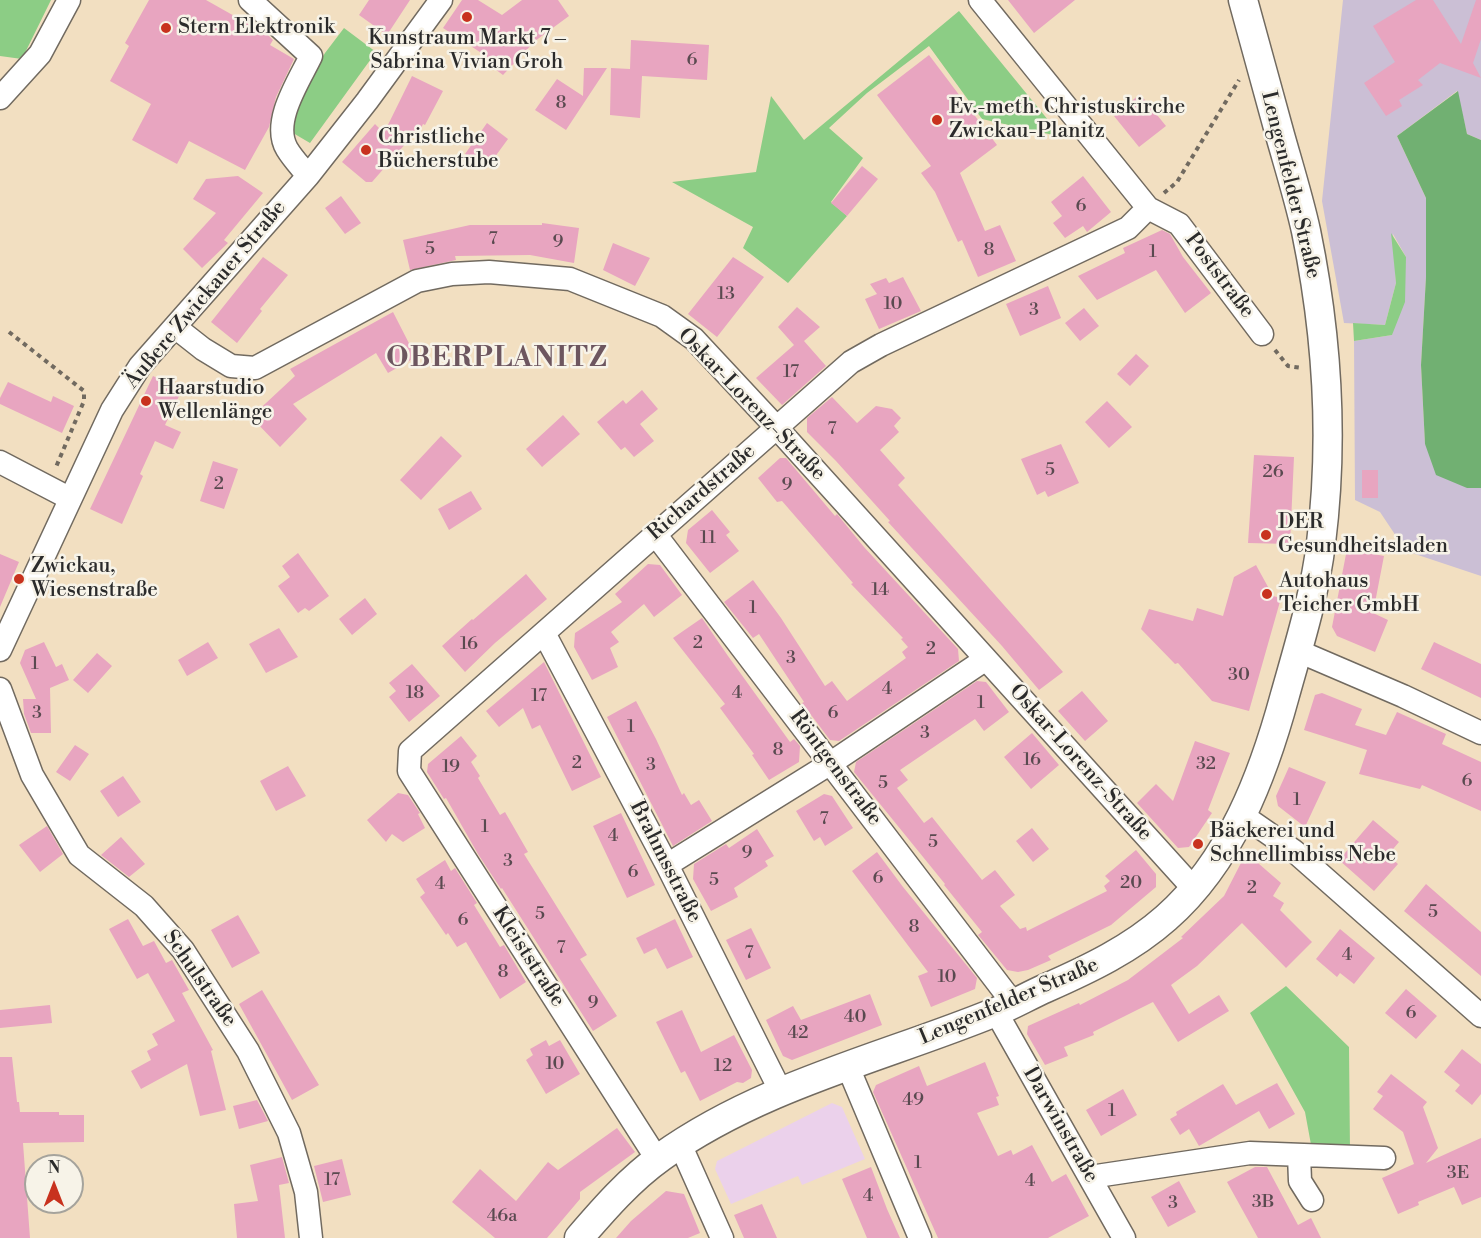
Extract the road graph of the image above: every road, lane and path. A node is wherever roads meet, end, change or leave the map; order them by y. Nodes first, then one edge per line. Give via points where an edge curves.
1 (69, 0) edge
2 (250, 0) edge
3 (441, 0) edge
4 (980, 0) edge
5 (1242, 0) edge
6 (1261, 67) junction
7 (0, 98) edge
8 (308, 176) junction
9 (1148, 208) junction
10 (175, 327) junction
11 (9, 332) dead end
12 (1262, 334) joint
13 (1327, 371) junction
14 (777, 428) junction
15 (0, 462) edge
16 (46, 486) junction
17 (69, 498) junction
18 (655, 534) junction
19 (544, 633) junction
20 (0, 650) edge
21 (1298, 651) junction
22 (986, 659) junction
23 (0, 689) edge
24 (1481, 733) edge
25 (410, 751) joint
26 (831, 763) junction
27 (1242, 815) junction
28 (667, 865) junction
29 (1194, 889) junction
30 (1005, 1008) junction
31 (1481, 1016) edge
32 (848, 1067) junction
33 (781, 1092) junction
34 (668, 1152) junction
35 (1299, 1155) junction
36 (1384, 1158) dead end
37 (1090, 1177) junction
38 (1312, 1200) dead end
39 (311, 1238) edge
40 (579, 1238) edge
41 (722, 1238) edge
42 (920, 1238) edge
43 (1124, 1238) edge

1 - 7 street via 40,54
2 - 8 street via 311,56 287,104 282,124 286,147
3 - 8 street, Äußere Zwickauer Straße
4 - 9 street, Poststraße
5 - 6 main road, Lengenfelder Straße
6 - 9 path via 1243,72 1177,182
6 - 13 main road, Lengenfelder Straße via 1306,229
8 - 10 street, Äußere Zwickauer Straße
9 - 12 street, Poststraße via 1179,224
9 - 14 street, Richardstraße via 1128,228 851,362
10 - 14 street, Oskar-Lorenz-Straße via 231,366 255,368 417,281 489,272 570,279 662,316 694,339
10 - 17 street, Äußere Zwickauer Straße via 140,366 112,410
11 - 16 path via 84,391 84,401
12 - 13 path, Poststraße via 1288,366
13 - 21 main road, Lengenfelder Straße via 1328,460 1322,538
14 - 18 street, Richardstraße
14 - 22 street, Oskar-Lorenz-Straße
15 - 16 street
16 - 17 street
17 - 20 street, Äußere Zwickauer Straße
18 - 19 street, Richardstraße
18 - 26 street, Röntgenstraße
19 - 25 street, Richardstraße
19 - 28 street, Brahmsstraße
21 - 24 street
21 - 27 main road, Lengenfelder Straße via 1275,732
22 - 26 street
22 - 29 street, Oskar-Lorenz-Straße
23 - 39 street, Schulstraße via 32,775 79,855 144,906 183,950 248,1050 289,1133 306,1192
25 - 34 street, Kleiststraße via 409,771
26 - 28 street
26 - 30 street, Röntgenstraße
27 - 29 main road, Lengenfelder Straße via 1222,852
27 - 31 street via 1294,851
28 - 33 street, Brahmsstraße
29 - 30 main road, Lengenfelder Straße via 1140,940 1103,962
30 - 32 main road, Lengenfelder Straße
30 - 37 street, Darwinstraße
32 - 33 main road, Lengenfelder Straße
32 - 42 street
33 - 34 main road, Lengenfelder Straße via 719,1120
34 - 40 main road, Lengenfelder Straße via 635,1179
34 - 41 street, Kleiststraße
35 - 36 street
35 - 37 street via 1250,1153
35 - 38 street via 1300,1180
37 - 43 street, Darwinstraße

